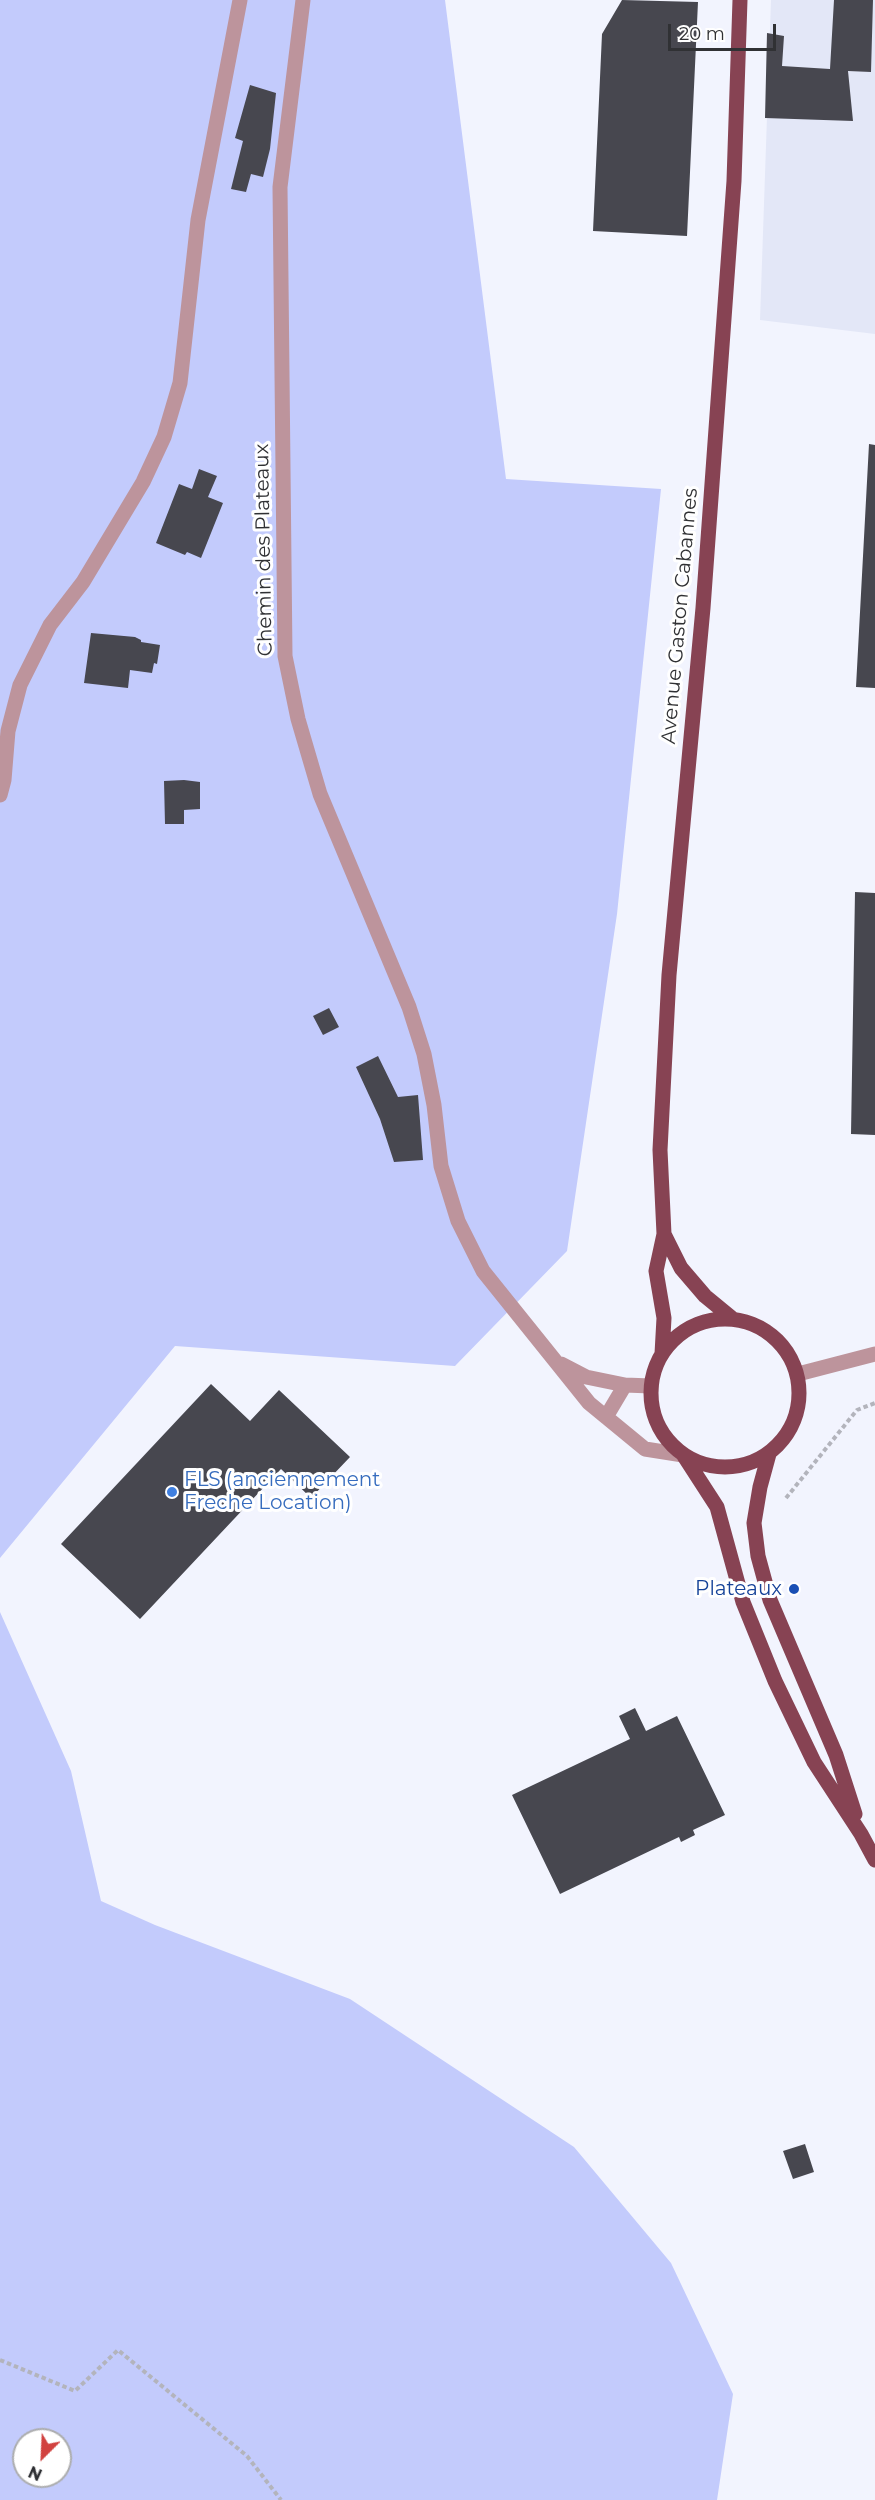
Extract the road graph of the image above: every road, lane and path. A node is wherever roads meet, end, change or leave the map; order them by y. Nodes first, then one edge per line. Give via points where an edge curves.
1 (240, 0) edge
2 (303, 0) edge
3 (740, 0) edge
4 (0, 795) edge
5 (664, 1234) junction
6 (733, 1319) junction
7 (662, 1354) junction
8 (875, 1354) edge
9 (558, 1363) junction
10 (798, 1374) junction
11 (625, 1385) junction
12 (651, 1386) junction
13 (875, 1403) edge
14 (606, 1417) junction
15 (769, 1454) junction
16 (683, 1455) junction
17 (754, 1523) junction
18 (861, 1834) junction
19 (875, 1860) edge
20 (0, 2360) edge
21 (282, 2500) edge

1 - 4 street via 198,220 180,383 164,437 143,482 83,582 50,625 20,685 8,731
2 - 9 street, Chemin des Plateaux via 280,187 285,656 320,794 392,964 424,1054 441,1166 458,1221 483,1271
3 - 5 main road, Avenue Gaston Cabannes via 731,228 703,608 669,975 660,1150
5 - 6 main road, Avenue Gaston Cabannes via 681,1268 705,1296
5 - 7 main road, Avenue Gaston Cabannes via 656,1271 664,1318
6 - 7 main road via 712,1319 692,1326
6 - 10 main road via 755,1324 774,1336 789,1353
7 - 12 main road
8 - 10 street
9 - 11 street, Chemin des Plateaux via 586,1377
9 - 14 street, Chemin des Plateaux via 577,1390
10 - 15 main road via 801,1396 796,1418 786,1438
11 - 12 street, Chemin des Plateaux
11 - 14 street
12 - 16 main road via 651,1406 658,1425
13 - 17 path via 857,1410 770,1519
14 - 16 street, Chemin des Plateaux via 645,1449
15 - 16 main road via 749,1464 726,1468 704,1465
15 - 17 main road
16 - 18 main road via 717,1507 743,1602 780,1691 814,1762
17 - 18 main road via 770,1600 836,1755
18 - 19 main road
20 - 21 path via 75,2391 117,2350 247,2456

